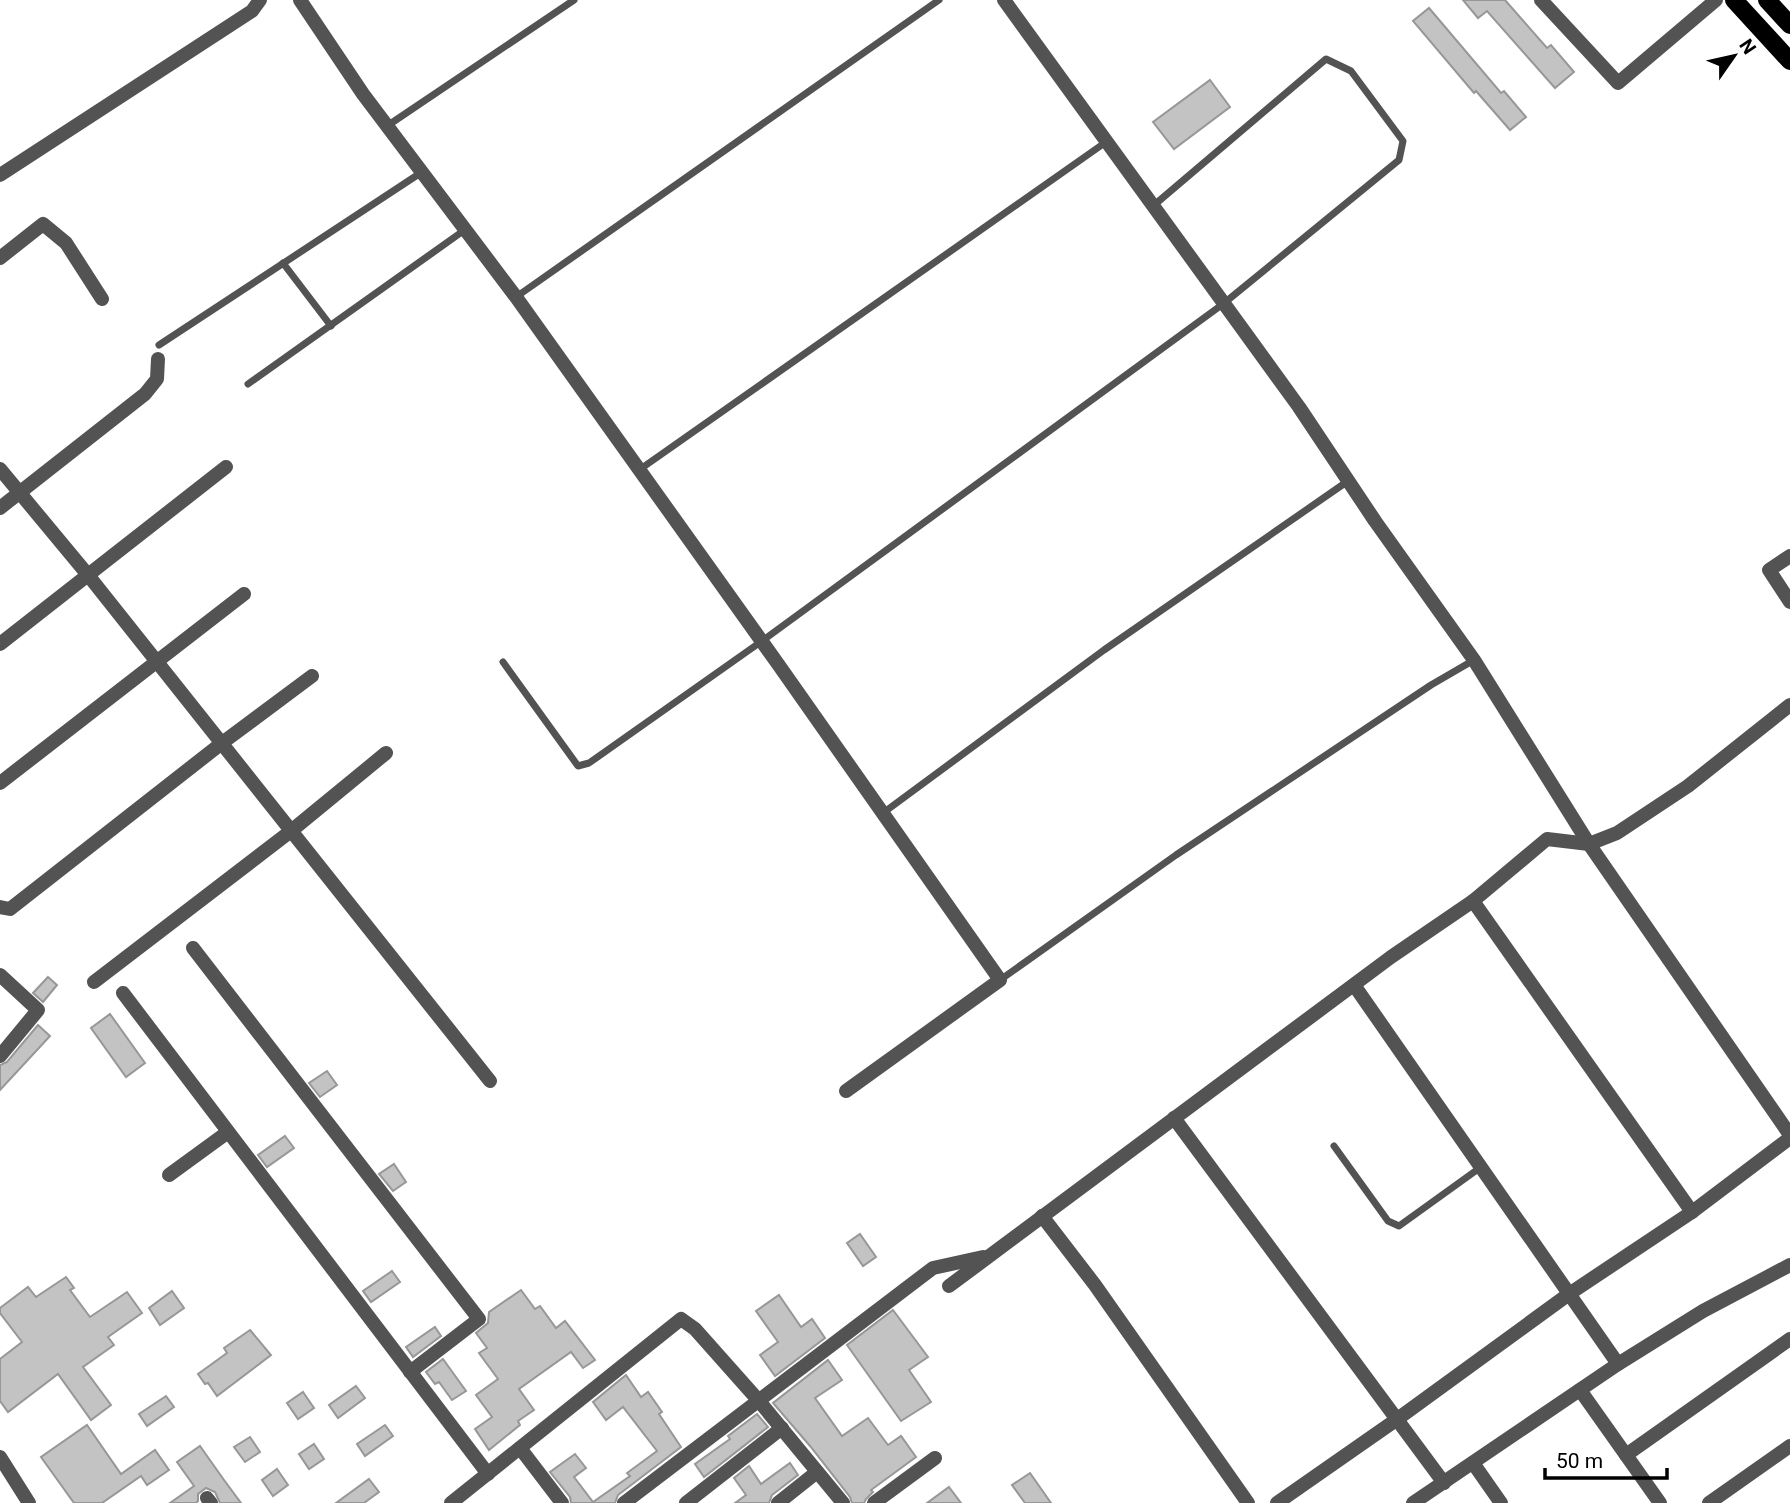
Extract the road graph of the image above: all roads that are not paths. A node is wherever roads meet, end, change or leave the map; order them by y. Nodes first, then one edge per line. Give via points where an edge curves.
1 (260, 0) edge
2 (300, 0) edge
3 (574, 0) edge
4 (939, 0) edge
5 (1004, 0) edge
6 (1541, 0) edge
7 (1716, 0) edge
8 (1734, 0) edge
9 (1767, 0) edge
10 (1790, 25) edge
11 (1790, 61) edge
12 (387, 125) junction
13 (1106, 142) junction
14 (3, 165) edge
15 (422, 172) junction
16 (1153, 206) junction
17 (466, 229) junction
18 (0, 258) edge
19 (283, 263) junction
20 (516, 297) junction
21 (102, 299) dead end
22 (1223, 304) junction
23 (331, 326) junction
24 (159, 352) joint
25 (248, 384) dead end
26 (226, 467) dead end
27 (0, 469) edge
28 (638, 471) junction
29 (1348, 481) junction
30 (20, 492) junction
31 (0, 508) edge
32 (1790, 556) edge
33 (88, 575) junction
34 (244, 594) dead end
35 (1790, 602) edge
36 (762, 641) junction
37 (0, 644) edge
38 (1474, 660) junction
39 (159, 662) junction
40 (503, 662) dead end
41 (312, 677) dead end
42 (1790, 705) edge
43 (222, 743) junction
44 (386, 753) dead end
45 (0, 783) edge
46 (883, 813) junction
47 (291, 831) junction
48 (1589, 844) junction
49 (1474, 901) junction
50 (0, 907) edge
51 (193, 948) dead end
52 (0, 976) edge
53 (1000, 980) junction
54 (94, 982) dead end
55 (1354, 985) junction
56 (123, 993) dead end
57 (0, 1056) edge
58 (490, 1081) dead end
59 (846, 1091) dead end
60 (1174, 1118) junction
61 (228, 1132) junction
62 (1790, 1137) edge
63 (1334, 1146) dead end
64 (1481, 1167) junction
65 (169, 1175) dead end
66 (1692, 1212) junction
67 (1042, 1216) junction
68 (988, 1256) junction
69 (1789, 1267) edge
70 (949, 1286) dead end
71 (1569, 1294) junction
72 (1790, 1339) edge
73 (1618, 1364) junction
74 (410, 1372) junction
75 (1580, 1390) junction
76 (759, 1401) junction
77 (1396, 1420) junction
78 (782, 1428) junction
79 (1790, 1446) edge
80 (520, 1448) junction
81 (1626, 1455) junction
82 (0, 1457) edge
83 (935, 1458) dead end
84 (1473, 1463) junction
85 (817, 1472) junction
86 (488, 1474) junction
87 (1444, 1483) junction
88 (29, 1503) edge
89 (452, 1503) edge
90 (562, 1503) edge
91 (624, 1503) edge
92 (686, 1503) edge
93 (778, 1503) edge
94 (844, 1503) edge
95 (874, 1503) edge
96 (1248, 1503) edge
97 (1277, 1503) edge
98 (1413, 1503) edge
99 (1501, 1503) edge
100 (1660, 1503) edge
101 (1709, 1503) edge

1 - 14 street via 252,11
2 - 12 street
3 - 12 lane
4 - 20 lane
5 - 13 street
6 - 7 street via 1618,83
8 - 11 main road
9 - 10 main road
12 - 15 street
13 - 16 street
13 - 28 lane
15 - 17 street
15 - 19 lane
16 - 22 street
16 - 22 lane via 1326,59 1351,71 1403,141 1399,159
17 - 20 street
17 - 23 lane
18 - 21 street via 43,224 66,243
19 - 23 lane
19 - 24 lane
20 - 28 street
22 - 29 street
22 - 36 lane
23 - 25 lane
24 - 30 street via 157,379 145,394
26 - 33 street
27 - 30 street
28 - 36 street
29 - 38 street
29 - 46 lane via 1104,650
30 - 31 street
30 - 33 street
32 - 35 street via 1769,570
33 - 37 street
33 - 39 street
34 - 39 street
36 - 40 lane via 589,763 578,766
36 - 46 street
38 - 48 street
38 - 53 lane via 1188,848
39 - 43 street
39 - 45 street
41 - 43 street
42 - 48 street via 1688,786 1617,833
43 - 47 street
43 - 50 street via 10,909
44 - 47 street
46 - 53 street
47 - 54 street
47 - 58 street
48 - 49 street via 1547,839
48 - 62 street
49 - 55 street
49 - 66 street
51 - 74 street via 480,1320
52 - 57 street via 38,1010
53 - 59 street
55 - 60 street
55 - 64 street
56 - 61 street
60 - 67 street
60 - 77 street
61 - 65 street
61 - 74 street
62 - 66 street
63 - 64 lane via 1388,1222 1399,1226
64 - 71 street
66 - 71 street
67 - 68 street
67 - 96 street
68 - 70 street
68 - 76 street via 933,1268
69 - 73 street via 1703,1311
71 - 73 street
71 - 77 street
72 - 81 street
73 - 75 street
74 - 86 street
75 - 81 street
75 - 84 street
76 - 78 street
76 - 80 street via 681,1319
76 - 91 street
77 - 87 street
77 - 97 street
78 - 85 street
78 - 92 street
79 - 101 street
80 - 86 street
80 - 90 street
81 - 100 street
82 - 88 street
83 - 95 street
84 - 87 street
84 - 99 street
85 - 93 street
85 - 94 street
86 - 89 street
87 - 98 street

